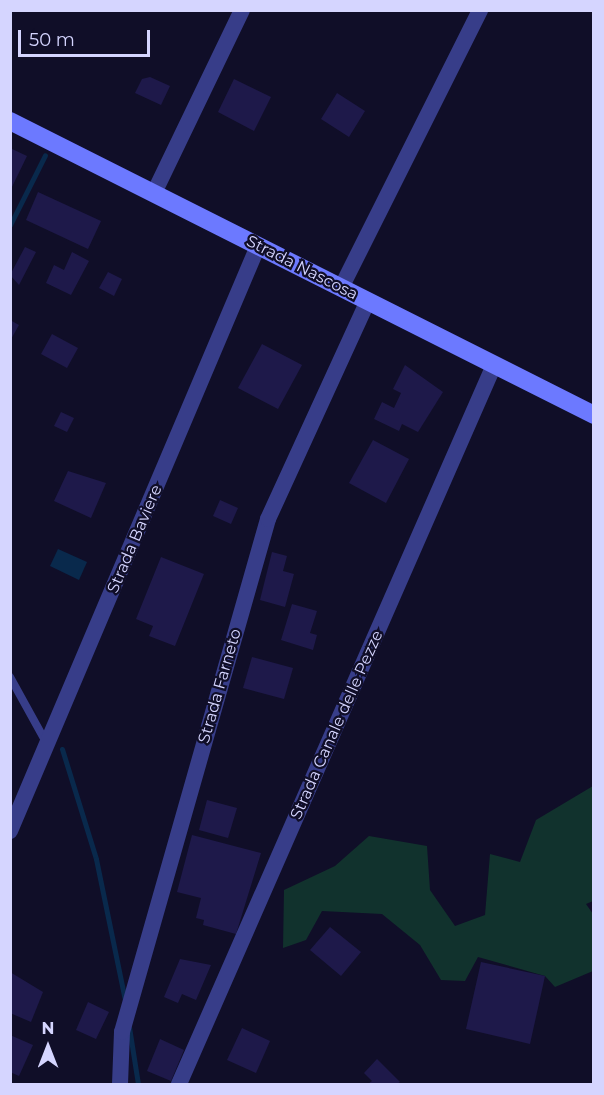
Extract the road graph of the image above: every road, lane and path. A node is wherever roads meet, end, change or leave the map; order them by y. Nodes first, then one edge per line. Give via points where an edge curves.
1 (242, 10) edge
2 (480, 10) edge
3 (10, 121) edge
4 (154, 194) junction
5 (258, 246) junction
6 (341, 288) junction
7 (368, 301) junction
8 (494, 365) junction
9 (594, 415) edge
10 (10, 676) edge
11 (48, 744) junction
12 (10, 831) edge
13 (120, 1084) edge
14 (179, 1084) edge

1 - 4 street
2 - 6 street
3 - 4 street, Strada Nascosa
4 - 5 street, Strada Nascosa
5 - 6 street, Strada Nascosa
5 - 11 street, Strada Baviere
6 - 7 street, Strada Nascosa
7 - 8 street, Strada Nascosa
7 - 13 street, Strada Farneto via 272,507 124,1023 118,1056
8 - 9 street, Strada Nascosa
8 - 14 street, Strada Canale delle Pezze
10 - 11 lane
11 - 12 street, Strada Baviere

